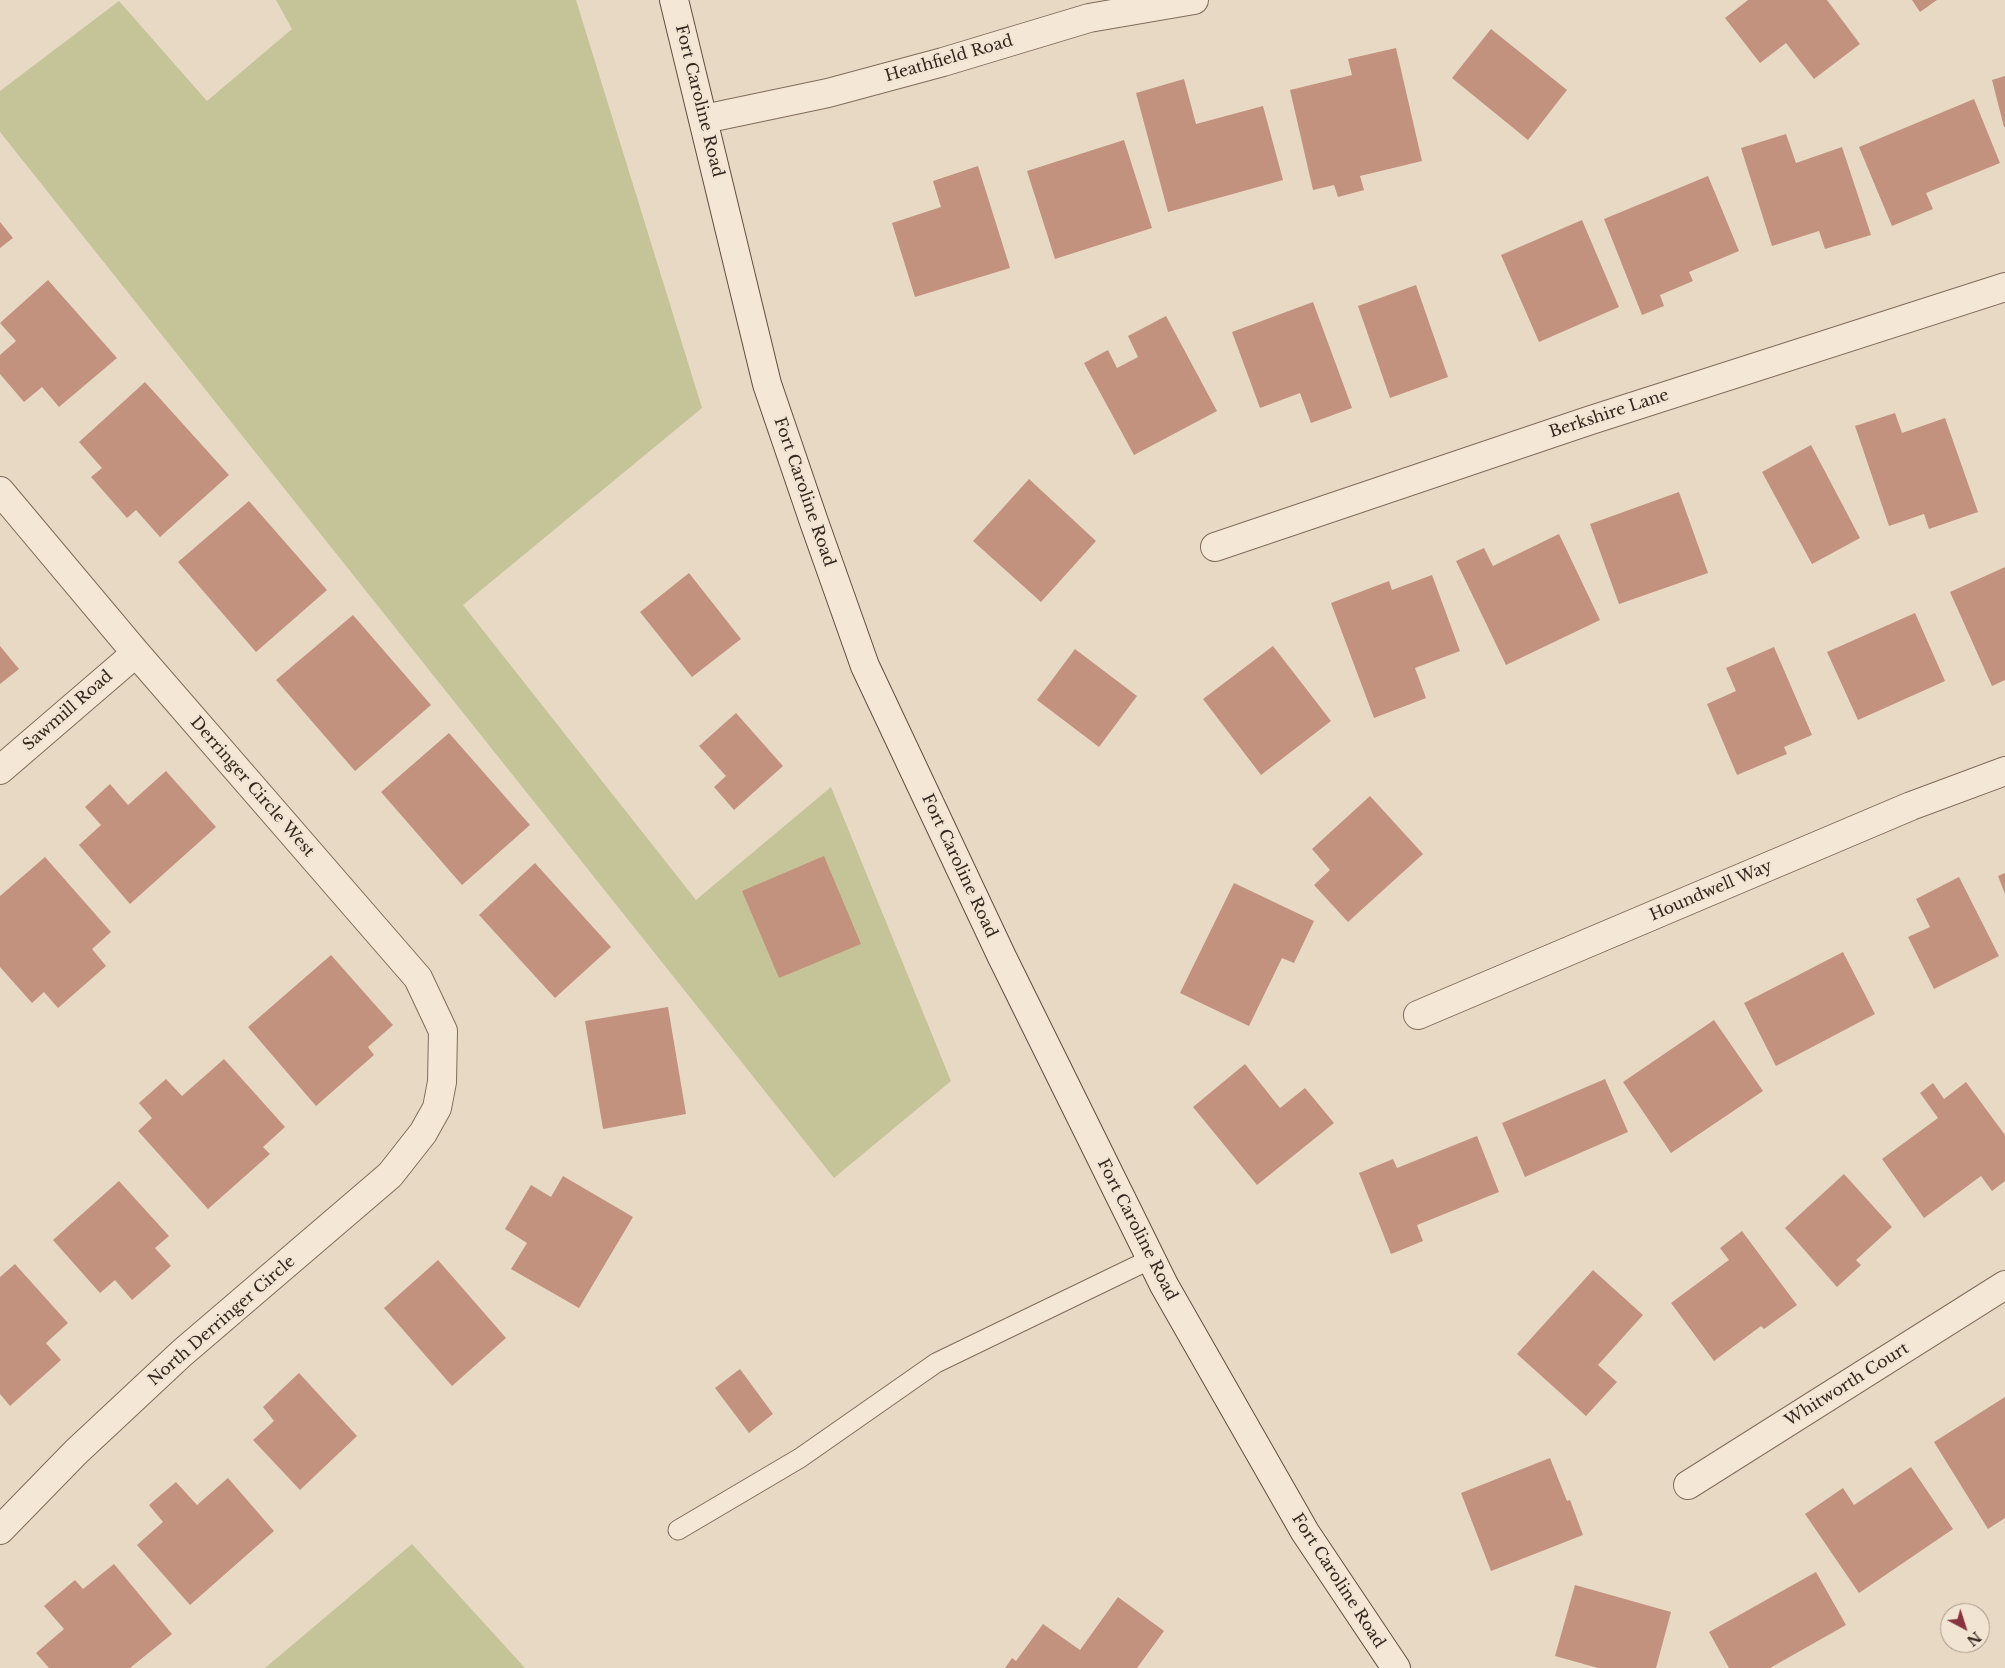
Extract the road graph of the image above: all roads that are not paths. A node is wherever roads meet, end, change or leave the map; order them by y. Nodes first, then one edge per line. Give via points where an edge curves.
1 (674, 0) edge
2 (1194, 0) edge
3 (704, 119) junction
4 (2005, 287) edge
5 (0, 491) edge
6 (1215, 547) dead end
7 (136, 653) junction
8 (0, 770) edge
9 (2005, 771) edge
10 (1418, 1015) dead end
11 (437, 1108) joint
12 (1151, 1259) junction
13 (2005, 1285) edge
14 (1688, 1485) dead end
15 (0, 1530) edge
16 (678, 1530) dead end
17 (1396, 1668) edge

1 - 3 street, Fort Caroline Road
2 - 3 street, Heathfield Road via 1089,18 828,93
3 - 12 street, Fort Caroline Road via 767,384 865,666 1002,957
4 - 6 street, Berkshire Lane via 1588,421
5 - 7 street, Derringer Circle West
7 - 8 street, Sawmill Road
7 - 11 street, Derringer Circle West via 418,978 443,1031 442,1082
9 - 10 street, Houndwell Way via 1911,806
11 - 15 street, North Derringer Circle via 423,1133 390,1175 182,1353 76,1452
12 - 16 lane via 936,1363 800,1458
12 - 17 street, Fort Caroline Road via 1305,1532
13 - 14 street, Whitworth Court

